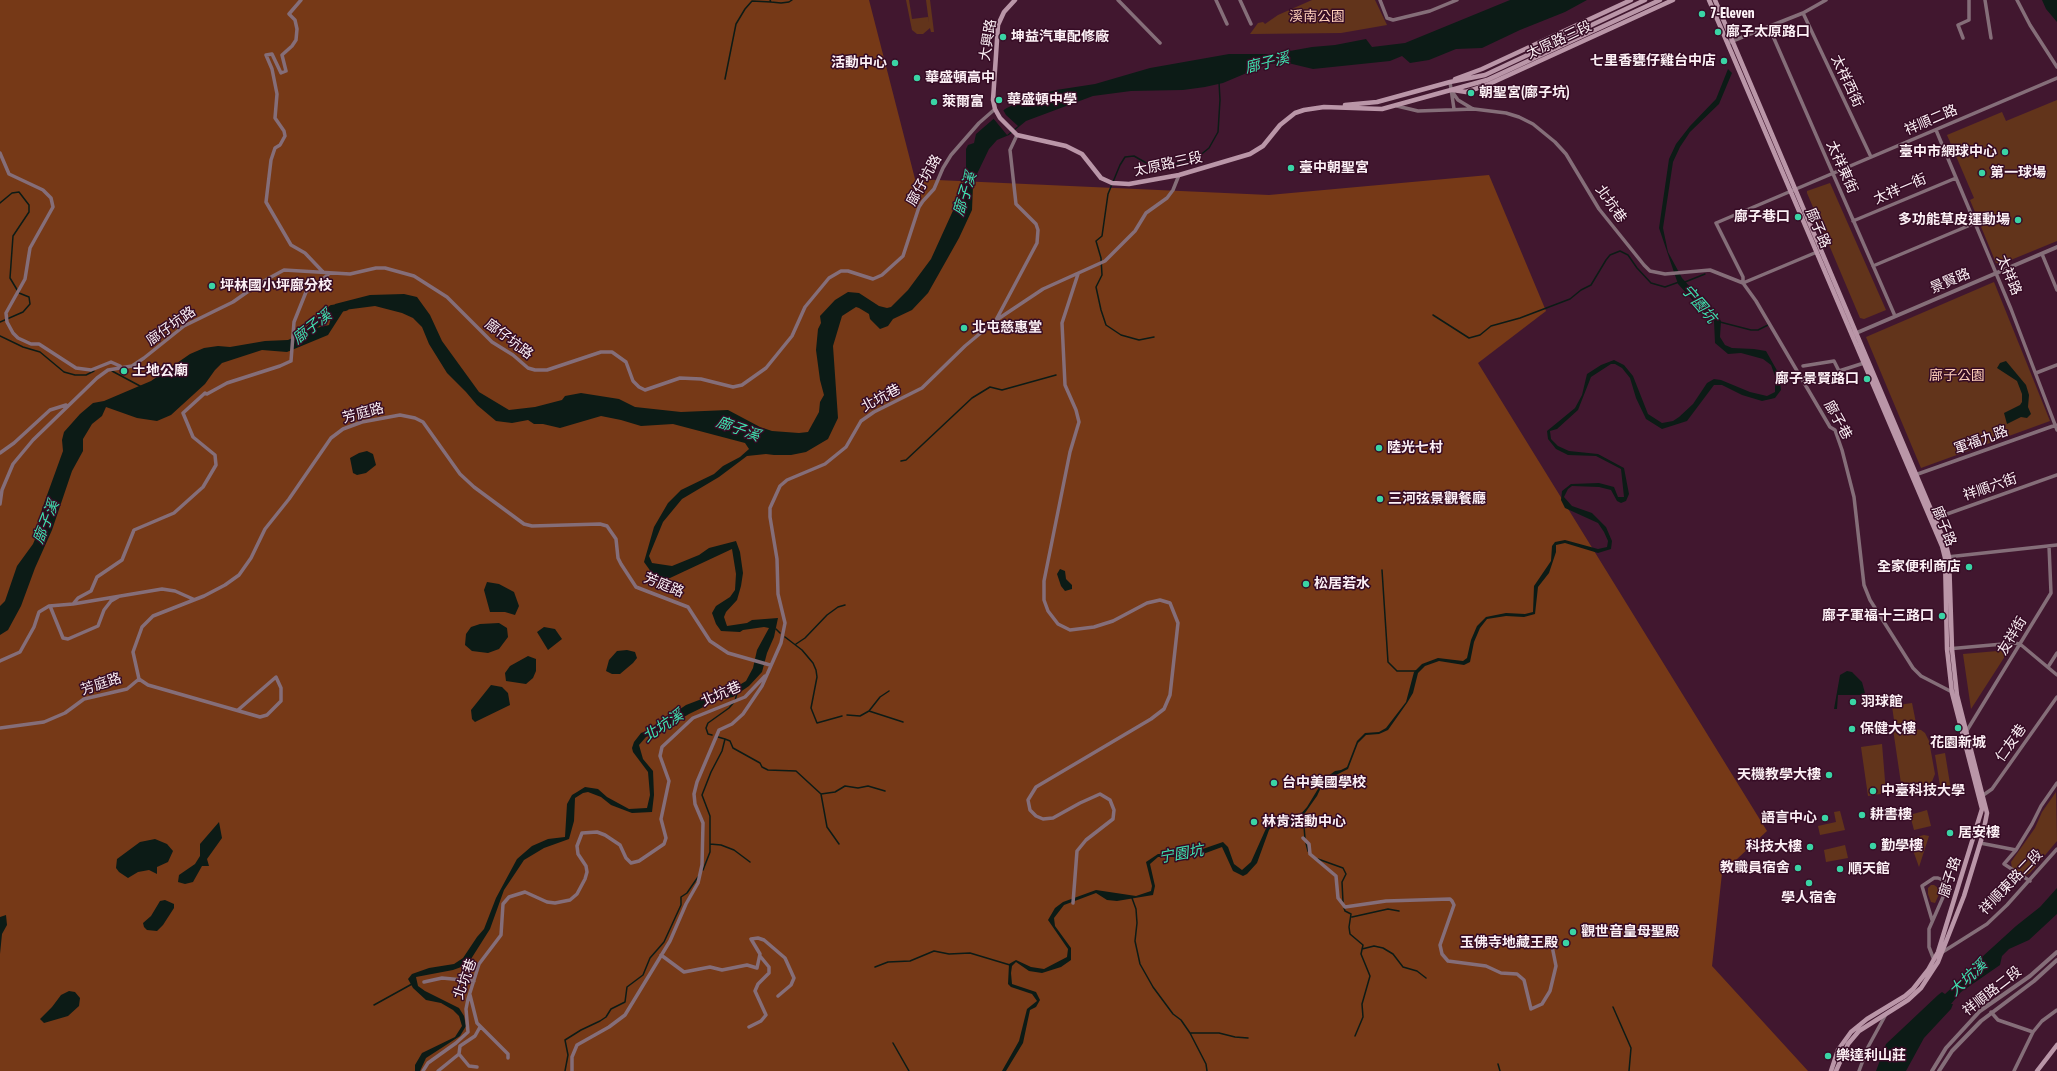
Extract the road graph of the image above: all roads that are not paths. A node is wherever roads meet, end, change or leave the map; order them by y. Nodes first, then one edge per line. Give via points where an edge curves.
1 (301, 0) edge
2 (1015, 0) edge
3 (1118, 0) edge
4 (1216, 0) edge
5 (1240, 0) edge
6 (1380, 0) edge
7 (1457, 0) edge
8 (1631, 0) edge
9 (1645, 0) edge
10 (1660, 0) edge
11 (1673, 0) edge
12 (1709, 0) edge
13 (1715, 0) edge
14 (1826, 0) edge
15 (1969, 0) edge
16 (1985, 0) edge
17 (2017, 0) edge
18 (1803, 13) junction
19 (1227, 24) dead end
20 (1251, 24) dead end
21 (1769, 27) junction
22 (1963, 38) dead end
23 (1991, 38) dead end
24 (1160, 43) dead end
25 (1730, 43) junction
26 (2057, 67) edge
27 (2057, 78) edge
28 (1450, 82) junction
29 (1451, 90) junction
30 (1397, 106) junction
31 (1324, 107) junction
32 (1454, 109) junction
33 (1474, 109) junction
34 (996, 110) junction
35 (1936, 130) junction
36 (1016, 134) junction
37 (0, 153) edge
38 (1871, 157) junction
39 (1832, 173) junction
40 (1179, 175) junction
41 (1956, 178) junction
42 (1792, 190) junction
43 (1853, 221) junction
44 (1975, 224) junction
45 (2057, 248) edge
46 (1818, 251) junction
47 (2042, 254) junction
48 (1874, 266) junction
49 (323, 272) junction
50 (330, 273) junction
51 (1078, 274) junction
52 (1996, 274) junction
53 (1743, 283) junction
54 (2057, 290) edge
55 (1895, 316) junction
56 (995, 321) junction
57 (1853, 334) junction
58 (1864, 363) junction
59 (2057, 365) edge
60 (120, 366) junction
61 (1803, 366) dead end
62 (2036, 373) junction
63 (68, 404) junction
64 (2056, 425) edge
65 (2057, 430) edge
66 (0, 452) edge
67 (2057, 475) edge
68 (1914, 476) junction
69 (0, 504) edge
70 (1932, 520) junction
71 (2057, 545) edge
72 (2049, 546) junction
73 (1947, 557) junction
74 (120, 596) junction
75 (193, 599) junction
76 (73, 604) junction
77 (50, 606) junction
78 (2020, 644) junction
79 (1950, 649) junction
80 (2057, 653) edge
81 (0, 661) edge
82 (770, 665) junction
83 (2048, 667) junction
84 (766, 675) junction
85 (2057, 675) edge
86 (139, 679) junction
87 (1952, 693) junction
88 (1958, 695) junction
89 (2057, 696) edge
90 (238, 710) junction
91 (0, 728) edge
92 (1966, 732) junction
93 (2057, 783) edge
94 (1981, 796) junction
95 (1303, 838) dead end
96 (1980, 843) junction
97 (2057, 849) edge
98 (2016, 850) junction
99 (2030, 882) junction
100 (1073, 903) dead end
101 (1932, 920) junction
102 (1553, 942) dead end
103 (1940, 952) junction
104 (2057, 952) edge
105 (661, 956) junction
106 (760, 956) junction
107 (2057, 960) edge
108 (1936, 961) junction
109 (474, 981) junction
110 (424, 982) dead end
111 (470, 994) junction
112 (778, 996) dead end
113 (2057, 1010) edge
114 (1991, 1012) junction
115 (1885, 1015) junction
116 (480, 1027) junction
117 (749, 1027) dead end
118 (2033, 1032) junction
119 (2057, 1044) edge
120 (460, 1054) junction
121 (508, 1058) dead end
122 (476, 1067) dead end
123 (423, 1071) edge
124 (438, 1071) edge
125 (572, 1071) edge
126 (1831, 1071) edge
127 (1836, 1071) edge
128 (1859, 1071) edge
129 (1932, 1071) edge
130 (1939, 1071) edge
131 (2014, 1071) edge
132 (2037, 1071) edge

1 - 49 street via 289,14 295,20 297,29 296,40 282,55 286,71 281,73 272,54 266,55 277,94 275,118 285,136 280,145 274,148 266,202 291,245 305,253
2 - 34 main road, 大興路 via 1004,12 998,25 994,82
3 - 24 street
4 - 19 street
5 - 20 street
6 - 7 street via 1387,18 1393,20 1430,11
8 - 28 main road, 太原路三段
9 - 28 main road, 太原路三段 via 1484,75
10 - 29 main road, 太原路三段 via 1487,80
11 - 29 main road, 太原路三段 via 1487,85 1466,92
12 - 25 main road, 廍子路
13 - 25 main road, 廍子路
14 - 18 street
15 - 22 street via 1969,20 1958,24
16 - 23 street
17 - 26 street
18 - 21 street
18 - 38 street, 太祥西街
21 - 25 street
21 - 39 street, 太祥東街
25 - 42 main road, 廍子路
27 - 35 street, 祥順二路
28 - 29 street
28 - 31 main road, 太原路三段 via 1377,102
29 - 30 main road, 太原路三段
29 - 32 street
29 - 33 street via 1461,103
30 - 31 main road, 太原路三段
30 - 32 street, 北坑巷 via 1418,111
31 - 40 main road, 太原路三段 via 1295,113 1255,152
32 - 33 street, 北坑巷
33 - 53 street, 北坑巷 via 1519,116 1555,142 1575,166 1599,210 1650,271 1665,274 1710,270
34 - 36 main road via 1005,124
34 - 50 street, 廍仔坑路 via 979,123 951,155 934,189 919,207 903,256 882,275 873,278 848,271 840,271 828,278 805,308 792,336 766,368 752,379 733,387 701,379 680,378 645,390 633,381 626,362 612,352 601,352 547,370 528,368 481,333 447,298 414,276 385,268 350,274
35 - 38 street, 祥順二路
35 - 41 street, 太祥路
36 - 40 main road, 太原路三段 via 1066,146 1082,154 1102,178 1113,183 1129,184
36 - 56 street, 北坑巷 via 1010,150 1016,204 1036,224 1037,243
37 - 60 street via 9,174 43,190 51,198 53,207 30,248 25,279 6,313 6,322 18,338 39,344 76,368 91,370 111,362
38 - 39 street, 祥順二路
39 - 42 street, 祥順二路
39 - 43 street, 太祥東街
40 - 51 street, 北坑巷 via 1167,198 1146,212 1135,231 1123,244 1105,261
41 - 43 street, 太祥一街
41 - 44 street, 太祥路
42 - 46 main road, 廍子路
42 - 53 street, 廍子巷 via 1716,223 1743,277
43 - 48 street, 太祥東街
44 - 48 street
44 - 52 street, 太祥路
45 - 47 street, 景賢路
46 - 53 street
46 - 57 main road, 廍子路
47 - 52 street, 景賢路
47 - 54 street
48 - 55 street, 太祥東街
49 - 50 street, 廍仔坑路
49 - 60 street, 廍仔坑路 via 284,270 233,302 184,326 132,366
50 - 76 street via 306,292 294,322 290,361 205,393 183,413 194,437 215,455 216,466 203,488 174,513 134,530 122,560 98,577 92,591 78,598
51 - 56 street, 北坑巷 via 1042,289
51 - 100 street via 1062,323 1065,385 1079,422 1065,476 1043,588 1048,612 1058,624 1070,630 1094,627 1160,600 1170,603 1178,623 1170,696 1164,709 1036,787 1028,800 1030,810 1044,819 1053,818 1100,794 1110,800 1114,810 1113,819 1086,840 1077,851
52 - 55 street, 景賢路
52 - 62 street, 太祥路
53 - 87 street, 廍子巷 via 1834,430 1854,497 1864,585 1870,600 1913,668 1921,676
55 - 57 street, 景賢路
56 - 82 street, 北坑巷 via 922,388 861,421 846,447 825,464 787,480 780,486 770,508 770,517 777,558 778,594 785,623 781,642
57 - 58 main road, 廍子路
57 - 68 main road, 廍子路
58 - 61 street via 1839,371 1834,361
58 - 68 main road, 廍子路
59 - 62 street
60 - 63 street, 廍仔坑路 via 108,370
62 - 64 street, 太祥路
63 - 66 street via 50,410 14,443
63 - 69 street, 廍仔坑路 via 13,464 2,490
64 - 65 street, 太祥路
64 - 68 street, 軍福九路
67 - 70 street, 祥順六街
68 - 70 main road, 廍子路
70 - 73 main road, 廍子路
71 - 72 street
72 - 73 street
72 - 78 street, 友祥街 via 2052,593
73 - 79 main road, 廍子路
74 - 75 street via 162,589 175,591
74 - 76 street
74 - 77 street via 111,601 104,610 98,626 68,639 63,638
75 - 82 street, 芳庭路 via 225,585 238,575 252,558 265,529 331,438 343,429 362,422 406,416 423,422 442,451 469,483 524,524 607,526 616,539 618,558 636,587 688,607 710,641 728,653
75 - 86 street, 芳庭路 via 153,616 142,627 133,652
76 - 77 street
77 - 81 street via 39,612 20,652
78 - 79 street
78 - 83 street
78 - 92 street, 友祥街
79 - 87 main road, 廍子路
79 - 88 main road, 廍子路
80 - 83 street
82 - 84 street, 北坑巷
83 - 85 street
84 - 105 street, 北坑巷 via 754,700 743,714 732,724 719,730 697,782 695,804 703,823 701,871 698,884
84 - 109 street, 北坑巷 via 745,697 693,718 662,747 660,756 669,782 661,819 666,838 664,844 639,861 631,863 620,845 605,835 596,832 582,833 577,846 578,854 587,872 577,894 564,903 547,902 525,892 509,897 503,904 501,935 479,964
86 - 90 street via 148,685
86 - 91 street, 芳庭路 via 126,689 84,699 65,713 44,722
87 - 88 street, 廍子巷
87 - 94 main road, 廍子路
88 - 92 main road, 廍子路
89 - 94 street, 仁友巷 via 1992,789
90 - 90 street via 260,717 278,706 282,694 276,677
92 - 94 main road, 廍子路
93 - 98 street
94 - 96 main road, 廍子路 via 1987,813
94 - 103 main road, 廍子路 via 1982,809 1977,831
95 - 102 street via 1309,844 1310,854 1336,876 1338,898 1345,907 1386,901 1452,901 1454,905 1440,945 1442,954 1448,961 1486,966 1501,973 1518,974 1524,980 1531,1009 1542,1004 1550,991 1556,966
96 - 98 street
96 - 103 main road, 廍子路 via 1964,896
97 - 99 street, 祥順東路二段
98 - 99 street via 2004,864
99 - 103 street, 祥順東路二段 via 1986,924
101 - 101 street via 1947,888 1944,881 1938,878 1922,886
101 - 108 street via 1929,947
103 - 108 main road, 廍子路
104 - 129 street, 祥順路二段 via 2030,976 1980,1011 1946,1048
105 - 106 street via 684,972 710,967 722,970 747,965 757,968
105 - 125 street, 北坑巷 via 625,1015 577,1045 572,1057
106 - 112 street via 751,939 764,940 785,958 794,978 791,985
106 - 117 street via 769,968 769,974 758,984 755,991 766,1015 762,1021
107 - 114 street, 祥順路二段 via 2034,981
108 - 115 main road, 廍子路 via 1921,988
108 - 126 main road, 廍子路 via 1913,989 1851,1032 1838,1050
109 - 110 street via 442,978
109 - 111 street, 北坑巷
111 - 116 street
111 - 123 street, 北坑巷 via 466,1008 468,1032 456,1044 428,1063
113 - 118 street via 2042,1021
114 - 118 street via 1998,1020
114 - 130 street, 祥順路二段 via 1956,1046
115 - 127 main road, 廍子路 via 1859,1031 1848,1044
115 - 128 street
116 - 120 street via 475,1036 460,1046
116 - 121 street via 508,1054
118 - 131 street
119 - 132 main road
120 - 122 street via 469,1066
120 - 124 street

